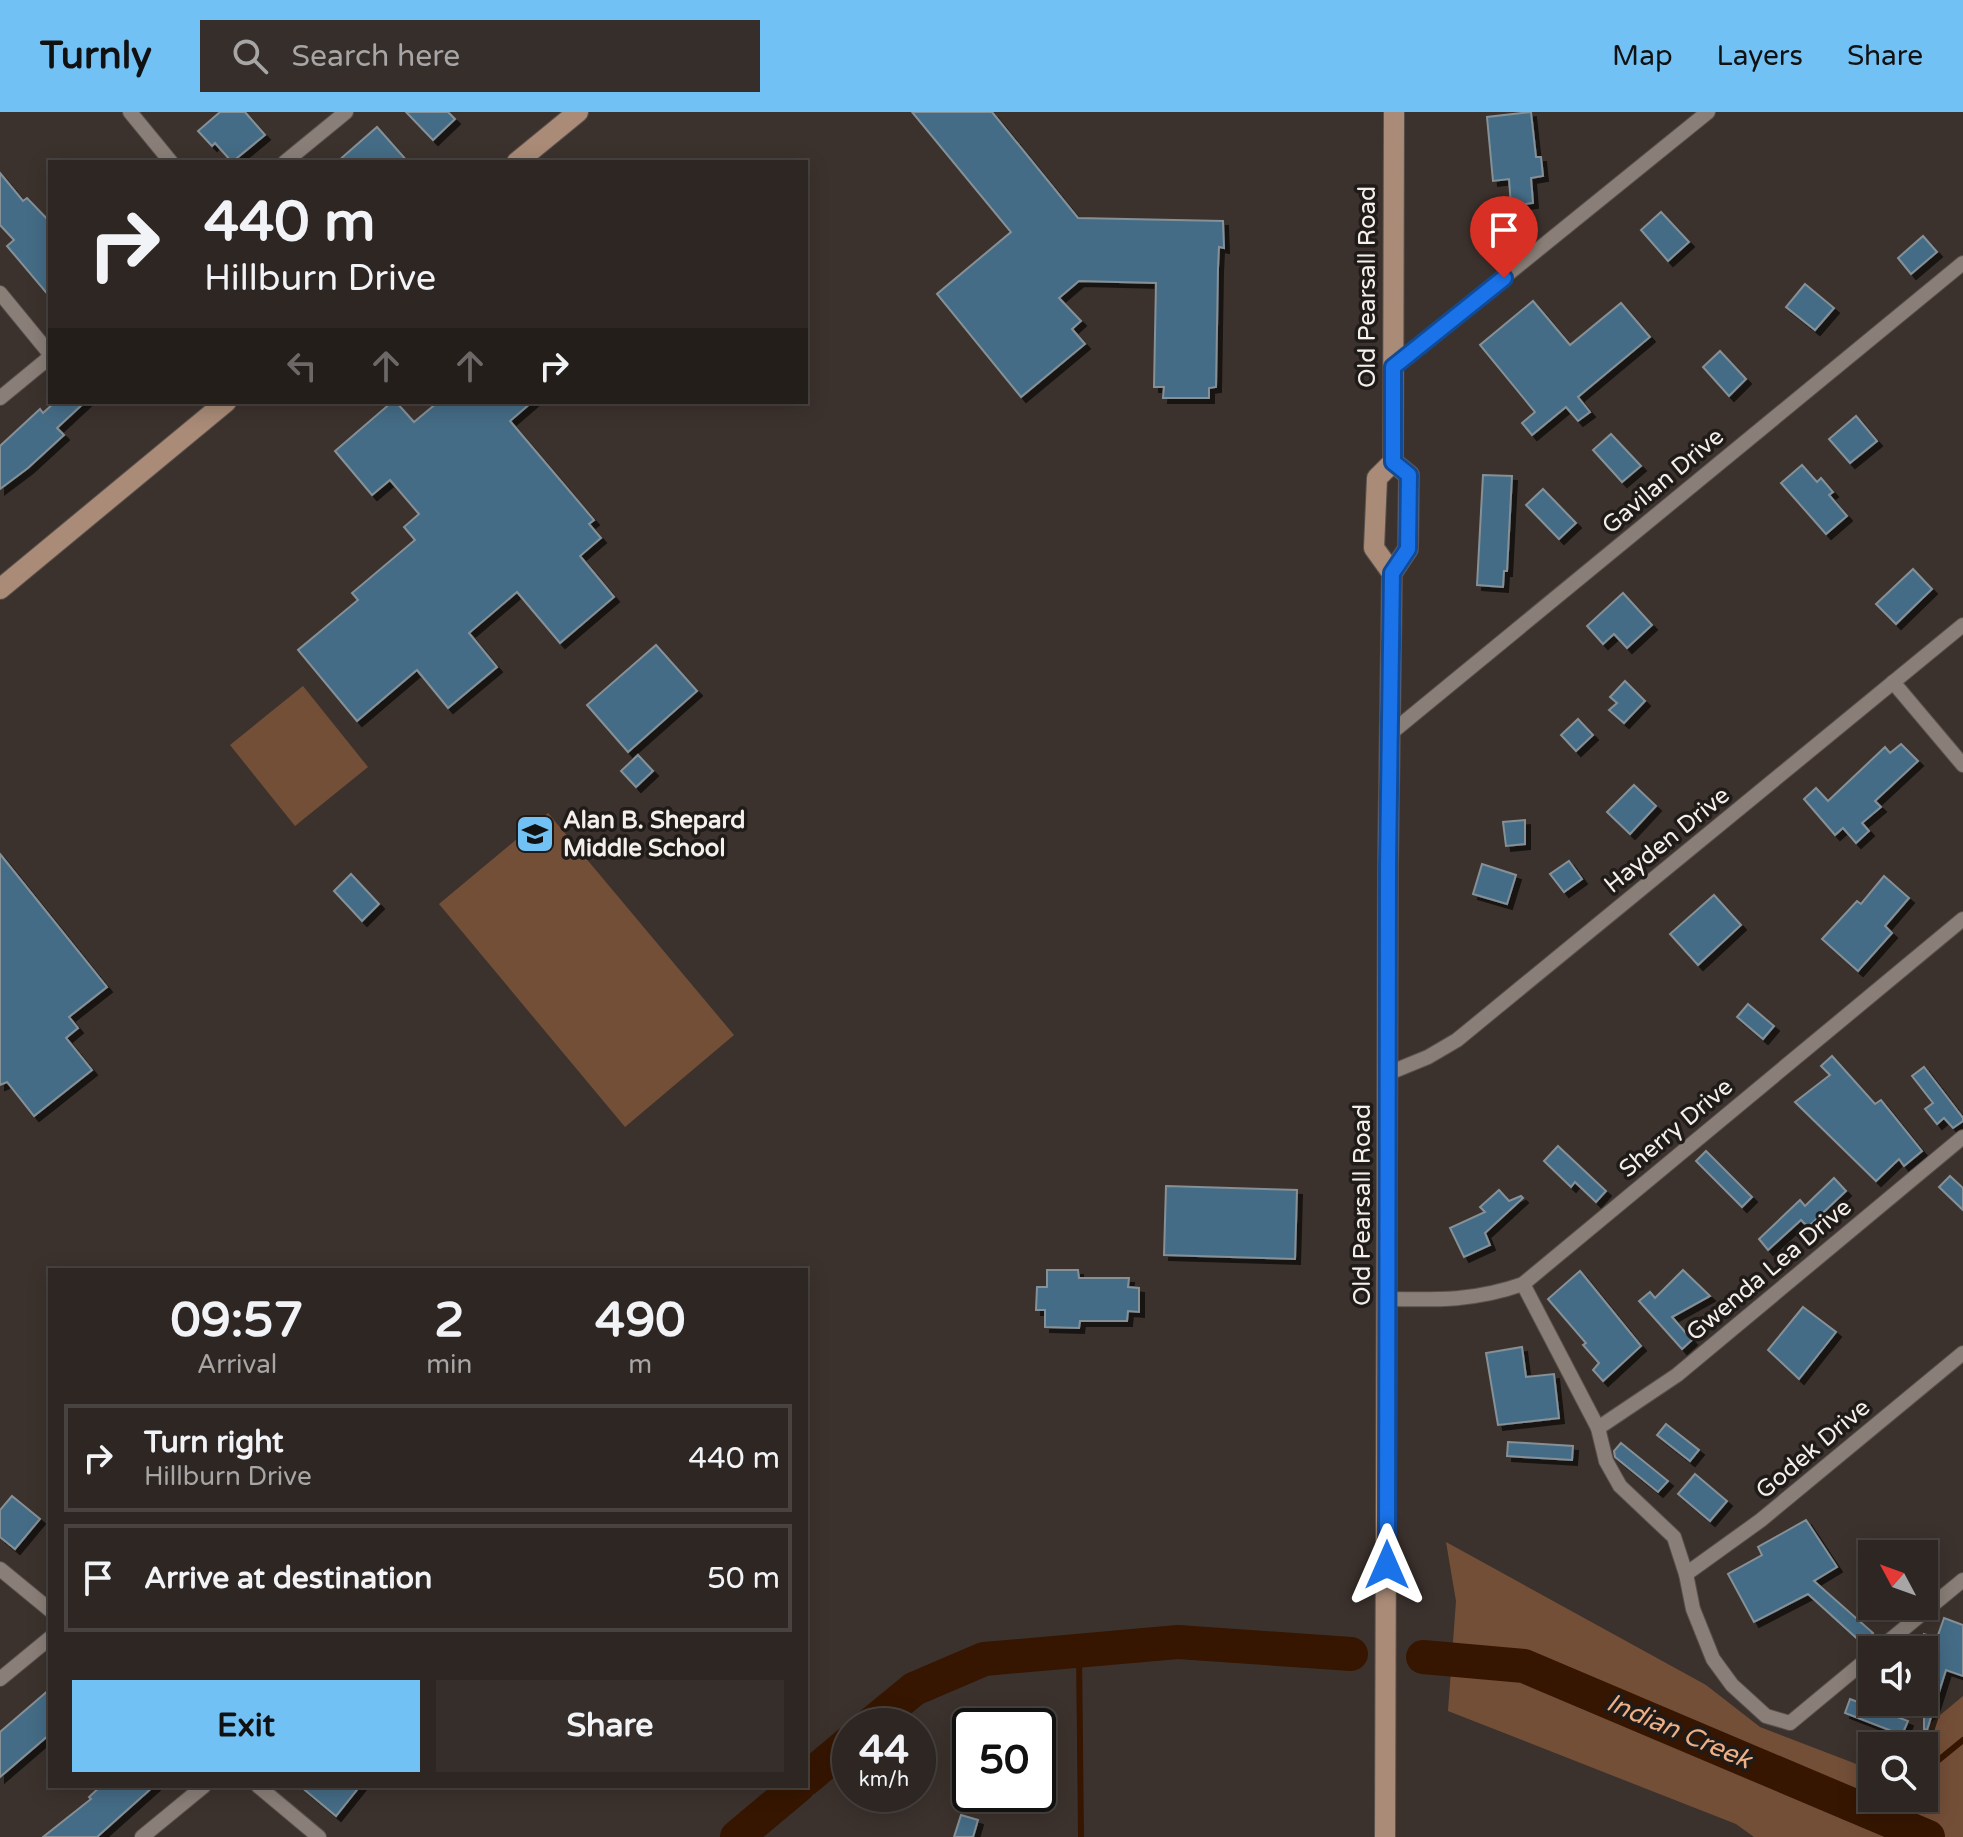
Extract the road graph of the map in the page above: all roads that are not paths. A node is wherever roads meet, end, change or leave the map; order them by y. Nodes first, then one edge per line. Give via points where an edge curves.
1 (130, 112) edge
2 (346, 112) edge
3 (578, 112) edge
4 (1394, 112) edge
5 (1708, 112) edge
6 (169, 160) edge
7 (287, 160) edge
8 (519, 160) edge
9 (1963, 263) edge
10 (0, 293) edge
11 (48, 353) edge
12 (48, 357) edge
13 (1393, 367) junction
14 (0, 398) edge
15 (224, 404) edge
16 (1393, 462) junction
17 (1392, 573) junction
18 (0, 589) edge
19 (1963, 625) edge
20 (1893, 682) junction
21 (1391, 733) junction
22 (1963, 765) edge
23 (1963, 919) edge
24 (1389, 1073) junction
25 (1963, 1137) edge
26 (1523, 1284) junction
27 (1388, 1299) junction
28 (1963, 1353) edge
29 (1598, 1428) junction
30 (0, 1569) edge
31 (1686, 1574) junction
32 (1963, 1580) edge
33 (48, 1608) edge
34 (1895, 1636) edge
35 (48, 1640) edge
36 (1858, 1667) edge
37 (0, 1679) edge
38 (202, 1788) edge
39 (260, 1788) edge
40 (142, 1837) edge
41 (319, 1837) edge
42 (1385, 1837) edge

1 - 6 street
2 - 7 street
3 - 8 main road
4 - 13 main road, Old Pearsall Road
5 - 13 street
9 - 21 street, Gavilan Drive
10 - 11 street
12 - 14 street
13 - 16 main road, Old Pearsall Road
15 - 18 main road
16 - 17 main road, Old Pearsall Road via 1409,475 1409,509 1408,549
16 - 17 main road, Old Pearsall Road via 1377,478 1374,548
17 - 21 main road, Old Pearsall Road
19 - 20 street, Hayden Drive
20 - 22 street
20 - 24 street, Hayden Drive via 1457,1040
21 - 24 main road, Old Pearsall Road
23 - 26 street, Sherry Drive
24 - 27 main road, Old Pearsall Road
25 - 29 street, Gwenda Lea Drive via 1677,1375
26 - 27 street, Sherry Drive via 1476,1298
26 - 29 street
27 - 42 main road, Old Pearsall Road
28 - 31 street, Godek Drive via 1761,1520
29 - 31 street via 1606,1461 1620,1486 1674,1537
30 - 33 street
31 - 36 street via 1713,1659 1766,1716 1790,1723
32 - 34 street
35 - 37 street
38 - 40 street
39 - 41 street

